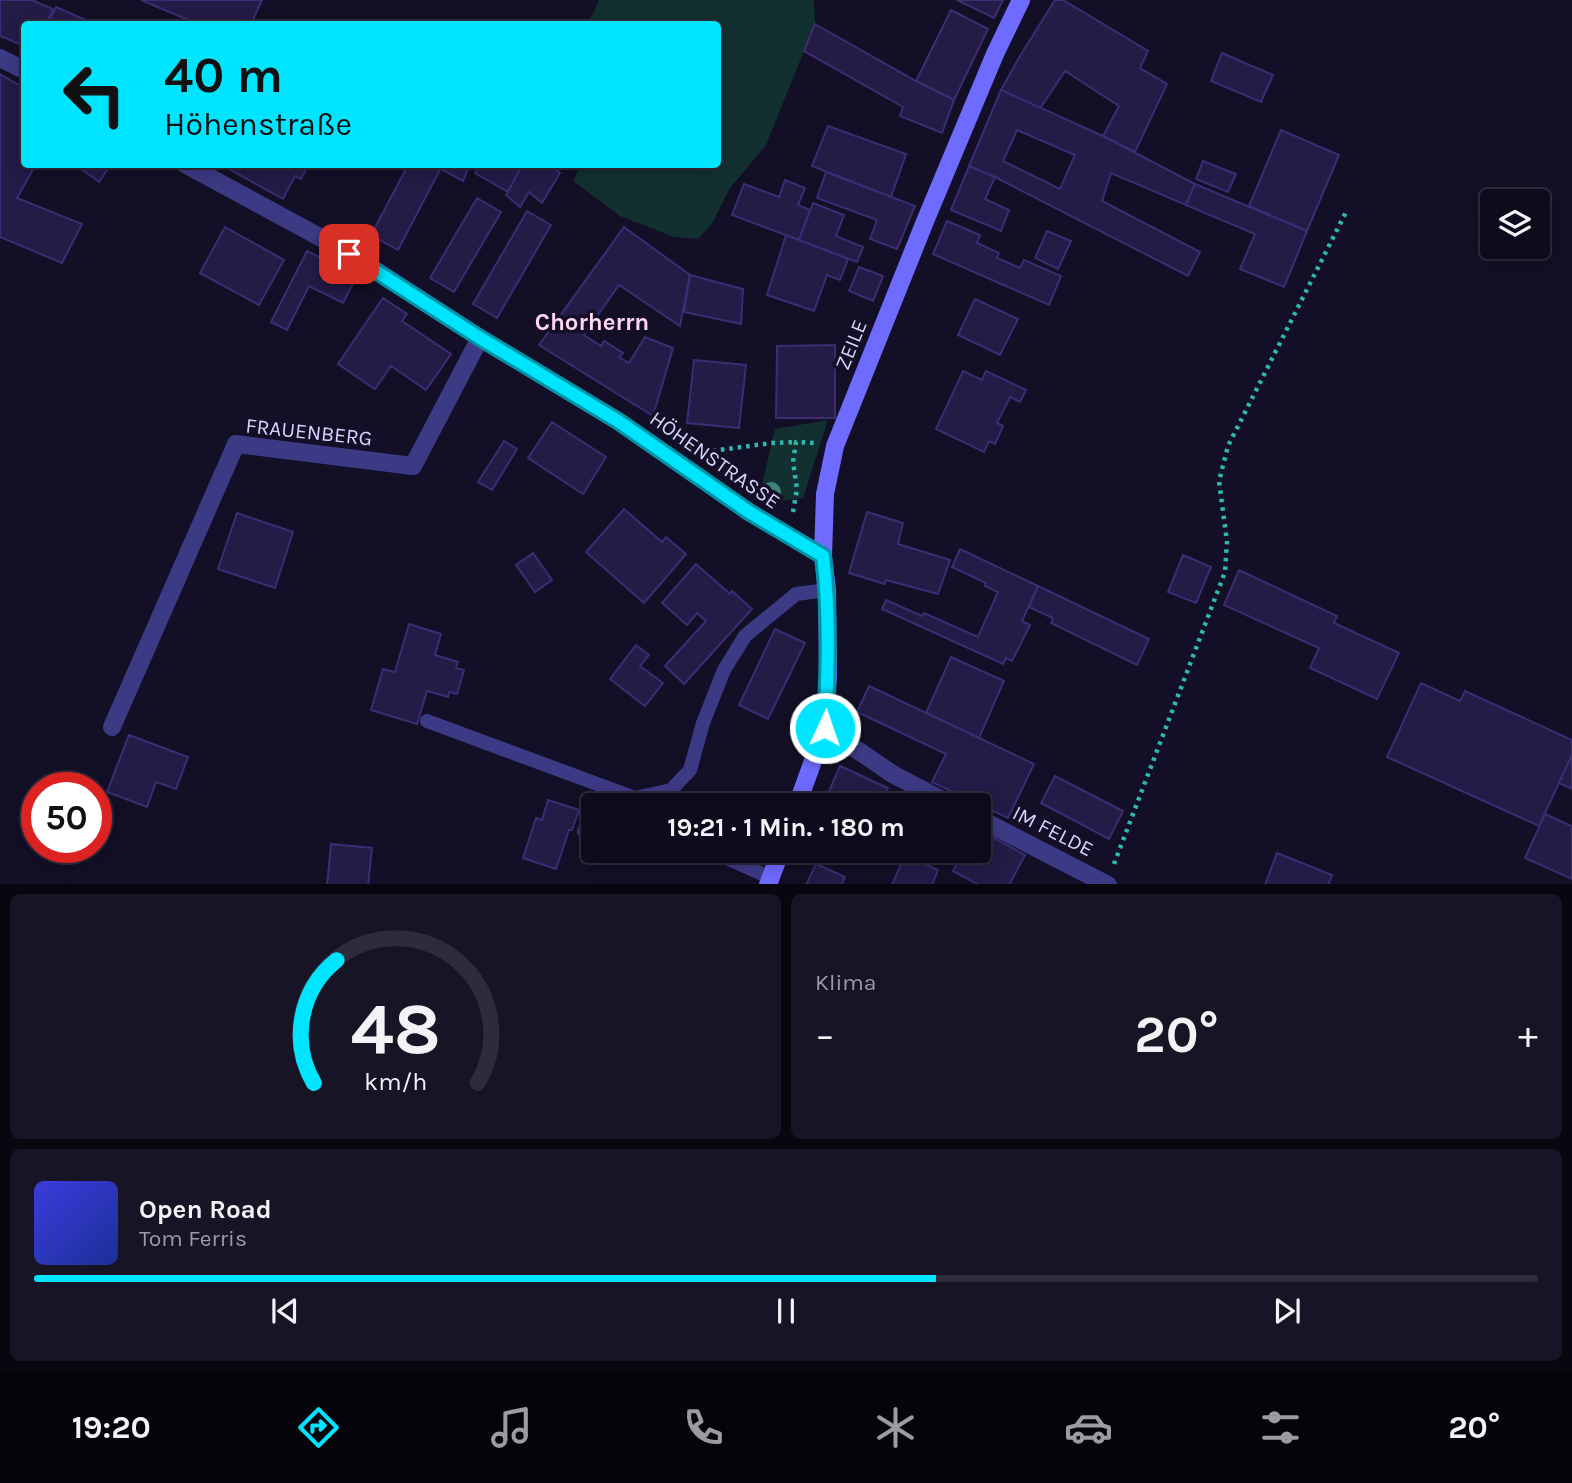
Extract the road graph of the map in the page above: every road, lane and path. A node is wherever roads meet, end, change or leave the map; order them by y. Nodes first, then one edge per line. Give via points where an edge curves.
1 (1021, 0) edge
2 (0, 58) edge
3 (21, 68) edge
4 (192, 168) edge
5 (1346, 212) dead end
6 (480, 338) junction
7 (796, 442) junction
8 (835, 446) junction
9 (672, 457) junction
10 (789, 537) junction
11 (823, 556) junction
12 (827, 590) junction
13 (428, 721) dead end
14 (112, 727) dead end
15 (825, 728) junction
16 (801, 793) edge
17 (929, 793) edge
18 (991, 825) edge
19 (735, 863) edge
20 (776, 863) edge
21 (770, 881) edge
22 (1107, 884) edge

1 - 8 main road, ZEILE
2 - 3 street
4 - 6 street, HÖHENSTRASSE via 349,254
5 - 22 path via 1228,446 1219,481 1227,542 1225,572
6 - 9 street, HÖHENSTRASSE
6 - 14 street, FRAUENBERG via 413,466 236,444
7 - 8 path
7 - 9 path
7 - 10 path via 797,489
8 - 11 main road, ZEILE via 825,494
9 - 10 street, HÖHENSTRASSE
10 - 11 street, HÖHENSTRASSE
11 - 12 main road, ZEILE
12 - 13 lane via 796,594 745,636 724,670 690,770 671,790 635,798
12 - 15 main road, ZEILE
15 - 16 main road, ZEILE
15 - 17 street
18 - 22 street, IM FELDE
19 - 21 lane
20 - 21 main road

